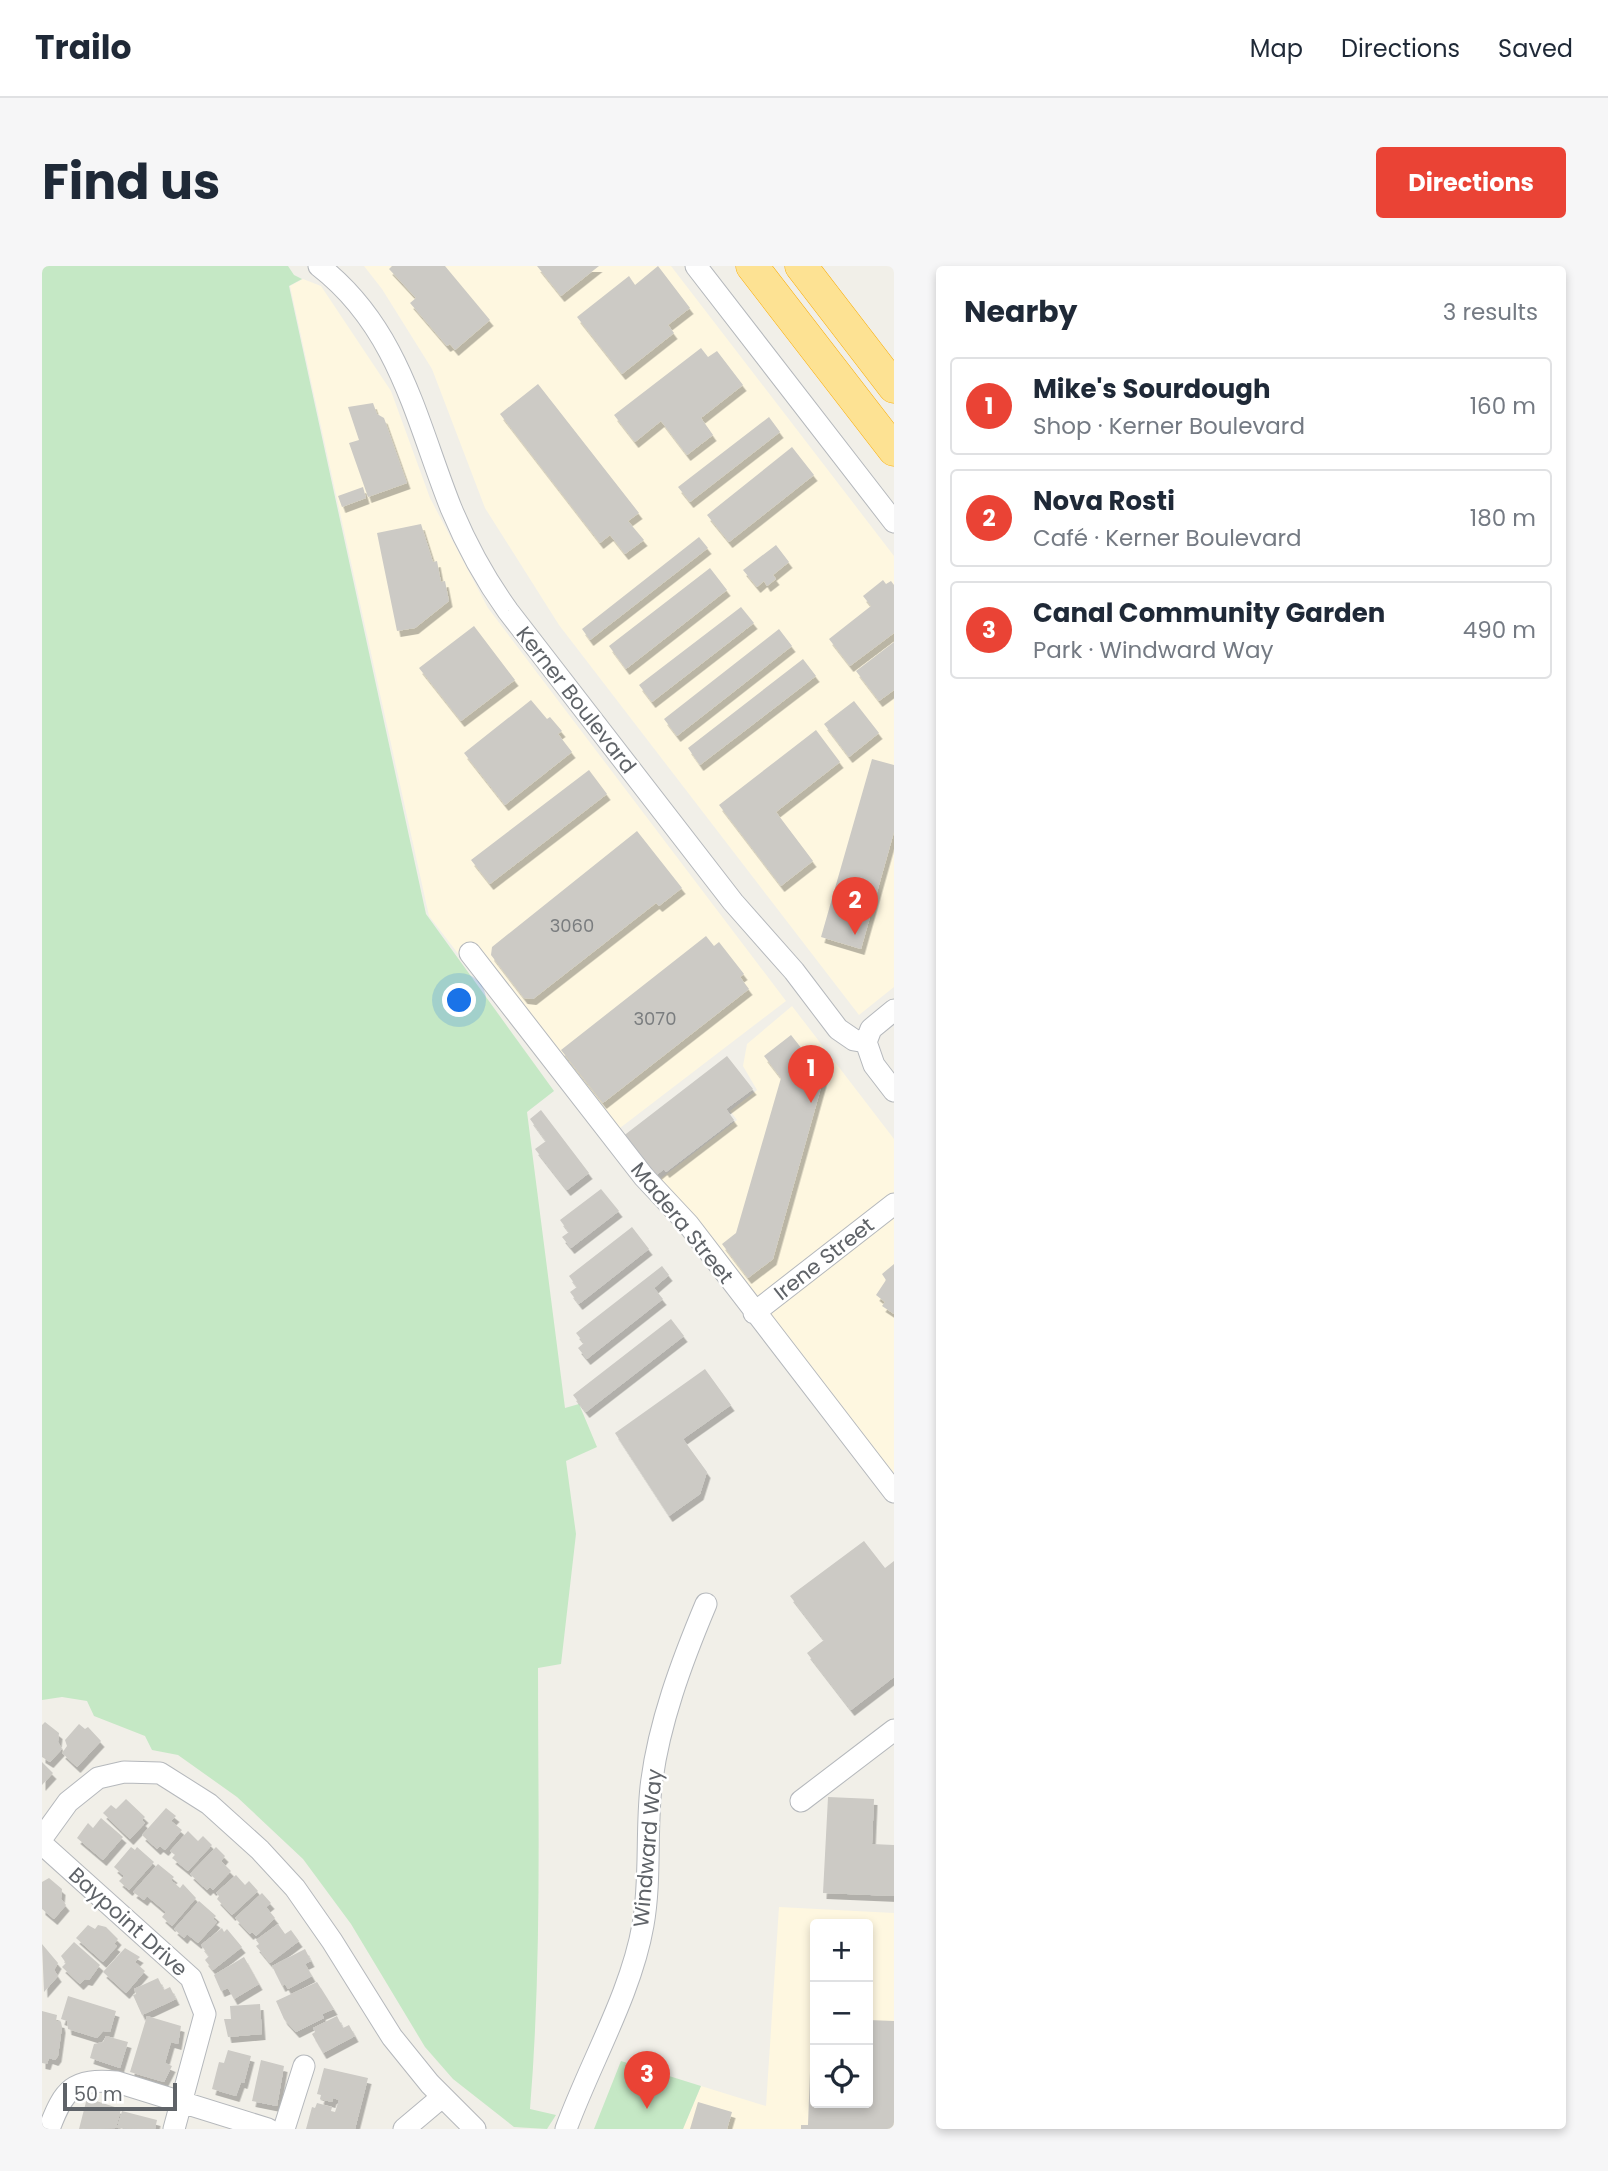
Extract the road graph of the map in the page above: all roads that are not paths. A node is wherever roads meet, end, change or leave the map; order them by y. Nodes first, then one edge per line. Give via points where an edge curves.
1 (319, 266) edge
2 (696, 266) edge
3 (752, 266) edge
4 (801, 266) edge
5 (894, 387) edge
6 (894, 450) edge
7 (894, 522) edge
8 (470, 953) dead end
9 (894, 1010) edge
10 (866, 1042) junction
11 (894, 1091) edge
12 (894, 1204) edge
13 (754, 1313) junction
14 (894, 1492) edge
15 (706, 1604) dead end
16 (894, 1730) edge
17 (801, 1801) dead end
18 (42, 1838) edge
19 (42, 1844) edge
20 (304, 2066) dead end
21 (442, 2097) junction
22 (182, 2103) junction
23 (49, 2129) edge
24 (174, 2129) edge
25 (268, 2129) edge
26 (284, 2129) edge
27 (404, 2129) edge
28 (475, 2129) edge
29 (566, 2129) edge

1 - 10 street, Kerner Boulevard via 337,278 398,369 422,420 458,524 508,611 838,1029
2 - 7 street
3 - 6 highway
4 - 5 highway
8 - 13 street, Madera Street
9 - 10 street via 871,1029
10 - 11 street via 874,1065
12 - 13 street, Irene Street
13 - 14 street, Madera Street
15 - 29 street, Windward Way via 687,1647 657,1753 648,1818 643,1925 630,1970
16 - 17 street
18 - 21 street via 68,1802 98,1778 124,1772 160,1773 209,1804 295,1888 383,2025
19 - 22 street, Baypoint Drive via 191,1978 205,2014
20 - 26 street
21 - 27 street
21 - 28 street
22 - 23 street via 117,2082 93,2080 74,2086 60,2101
22 - 24 street, Baypoint Drive
22 - 25 street

